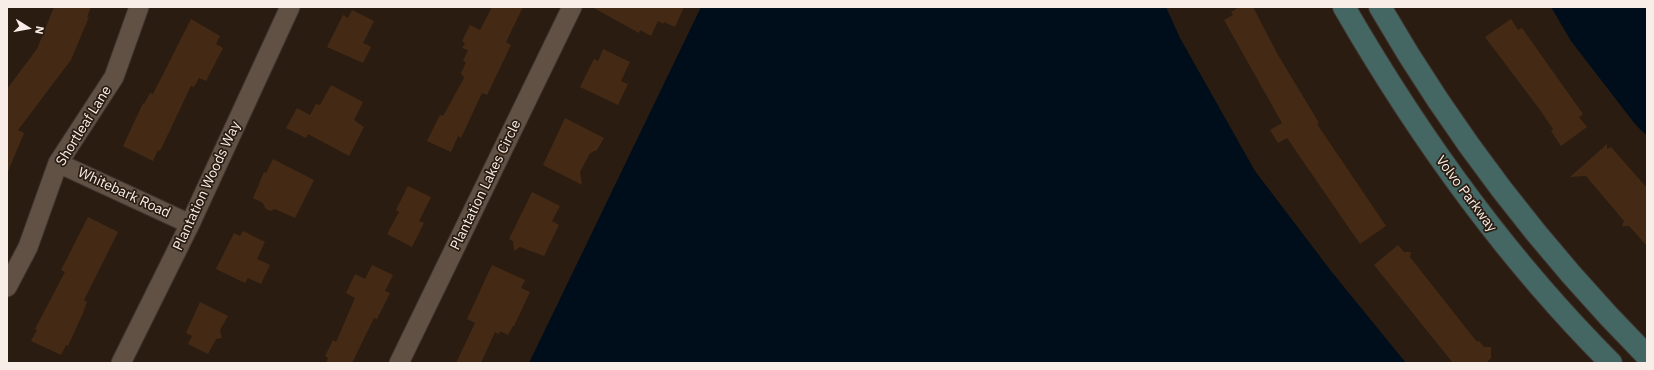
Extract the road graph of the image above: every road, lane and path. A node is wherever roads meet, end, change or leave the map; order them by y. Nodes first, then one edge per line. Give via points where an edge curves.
1 (139, 7) edge
2 (290, 7) edge
3 (572, 7) edge
4 (1344, 7) edge
5 (1380, 7) edge
6 (58, 163) junction
7 (190, 224) junction
8 (7, 287) edge
9 (1647, 356) edge
10 (121, 363) edge
11 (399, 363) edge
12 (1611, 363) edge

1 - 6 street, Shortleaf Lane via 114,77
2 - 7 street, Plantation Woods Way
3 - 11 street, Plantation Lakes Circle
4 - 12 main road, Volvo Parkway via 1405,110 1481,215 1522,266
5 - 9 main road via 1440,104 1516,209 1556,259
6 - 7 street, Whitebark Road
6 - 8 street, Shortleaf Lane via 28,247
7 - 10 street, Plantation Woods Way

